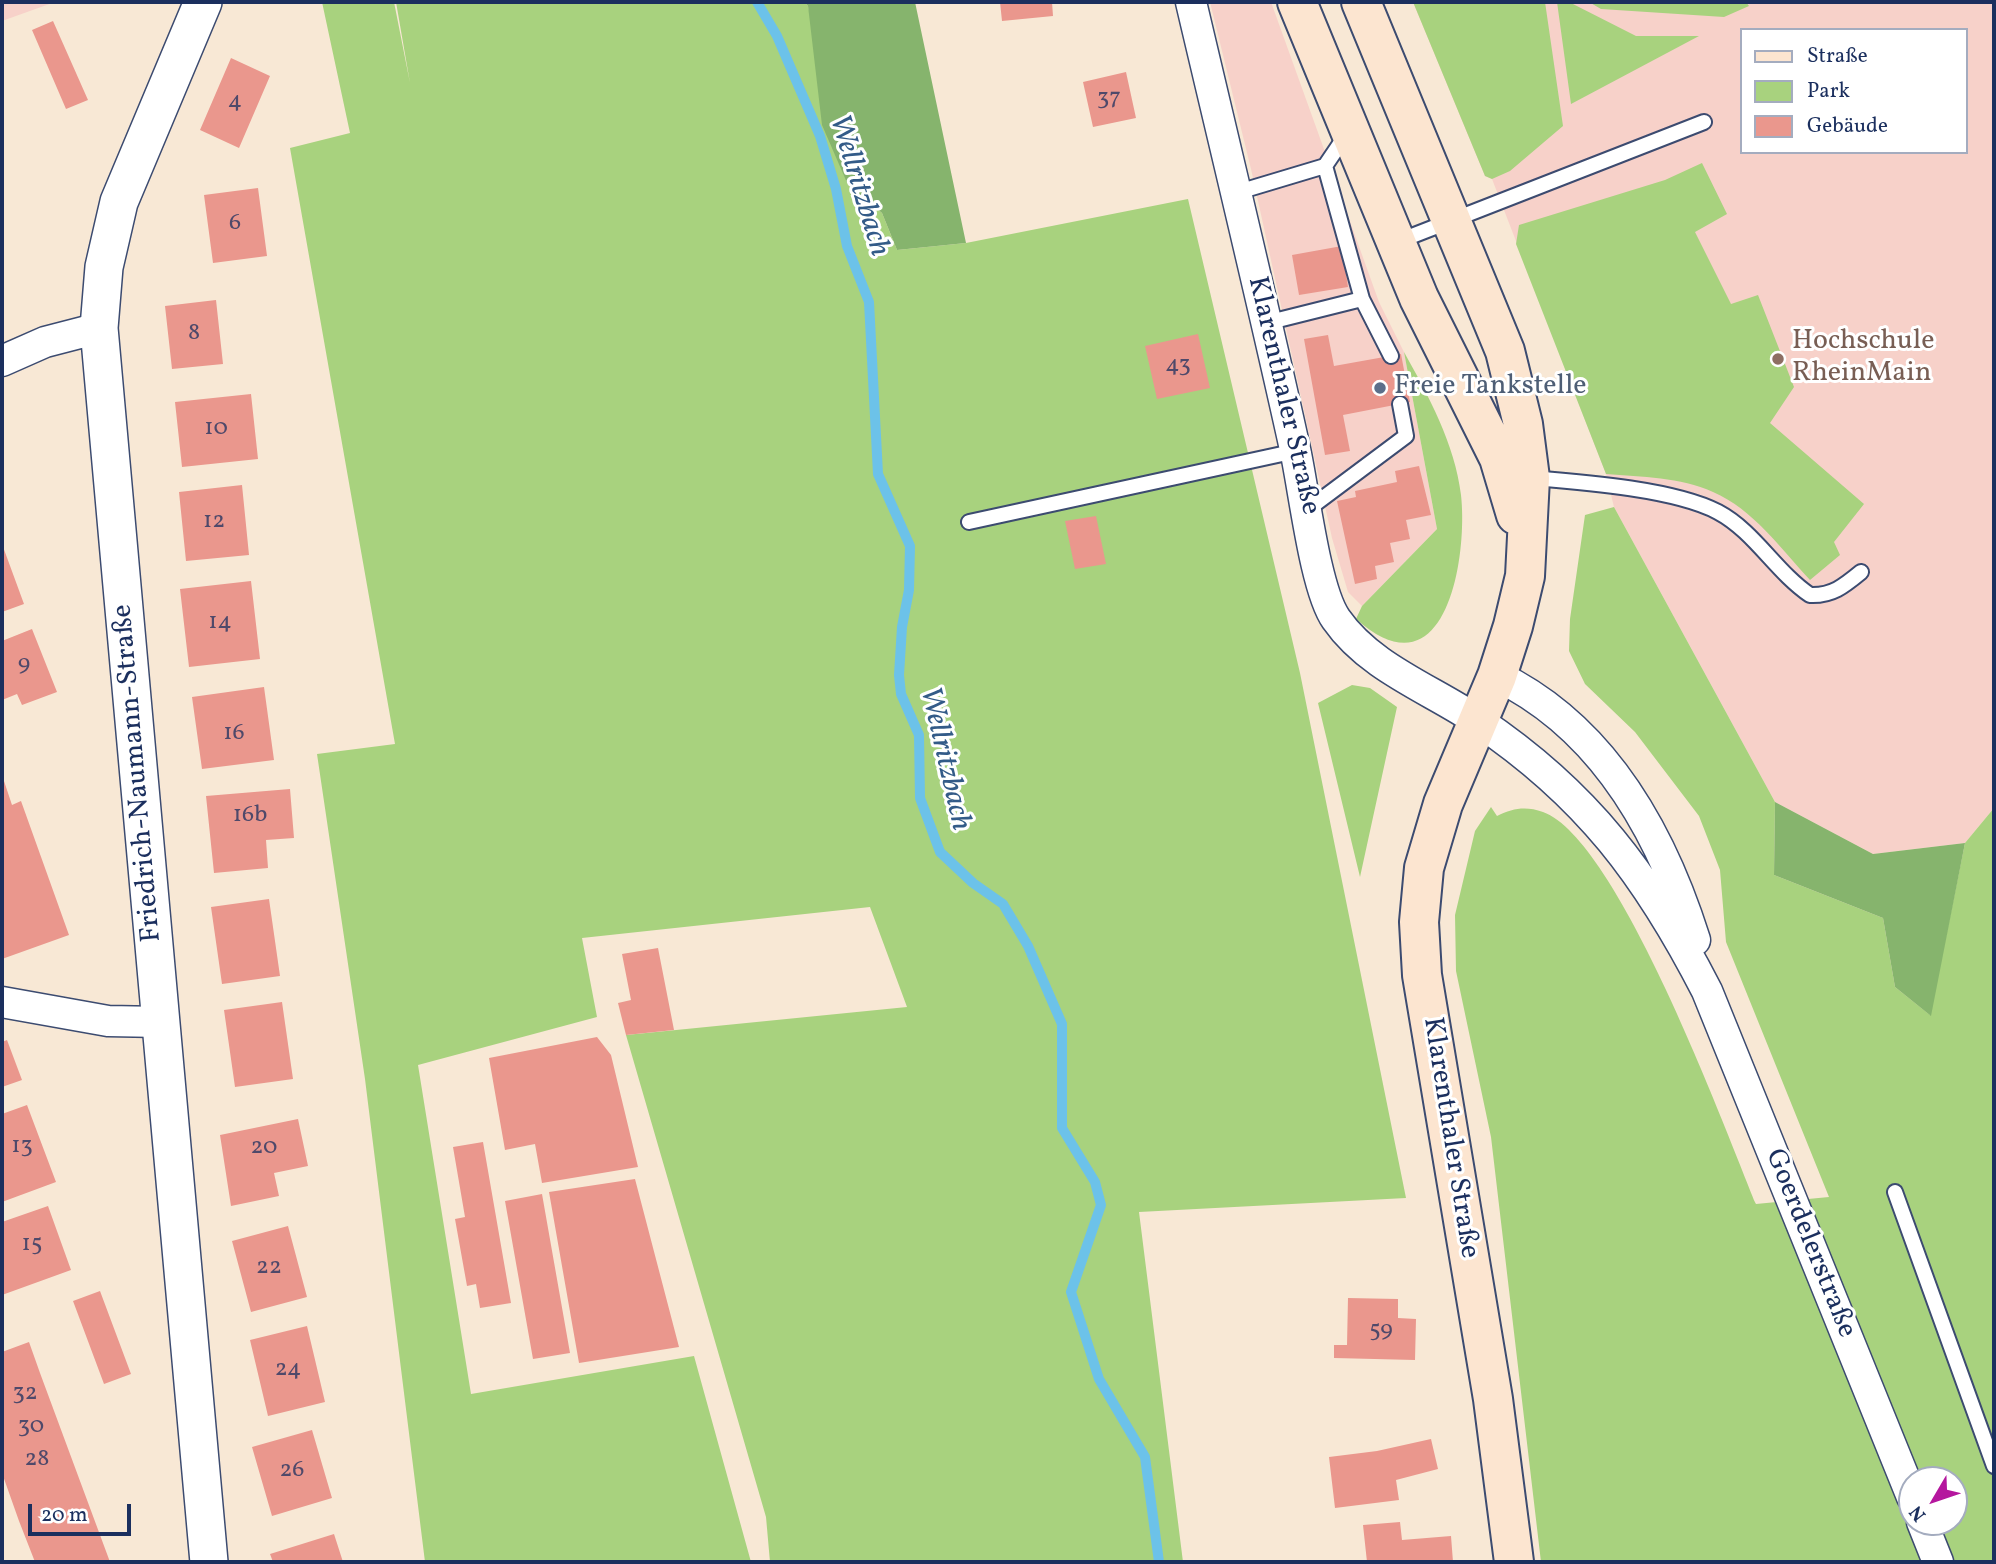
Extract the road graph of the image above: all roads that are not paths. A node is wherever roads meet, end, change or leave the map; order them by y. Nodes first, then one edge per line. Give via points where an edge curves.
1 (203, 2) edge
2 (1297, 2) edge
3 (1361, 2) edge
4 (1192, 5) edge
5 (1704, 122) dead end
6 (1349, 131) junction
7 (1325, 166) junction
8 (1236, 193) junction
9 (1451, 219) junction
10 (1396, 242) junction
11 (1362, 299) junction
12 (1266, 323) junction
13 (99, 328) junction
14 (1391, 356) dead end
15 (2, 361) edge
16 (1400, 404) dead end
17 (1296, 451) junction
18 (1530, 478) junction
19 (1307, 510) junction
20 (969, 522) dead end
21 (1861, 572) dead end
22 (1525, 576) junction
23 (1497, 676) junction
24 (1477, 720) junction
25 (1707, 991) junction
26 (2, 1002) edge
27 (161, 1022) junction
28 (1895, 1192) dead end
29 (1994, 1465) edge
30 (1899, 1466) edge
31 (1928, 1536) edge
32 (209, 1562) edge
33 (1514, 1562) edge
34 (1938, 1562) edge

1 - 13 street, Friedrich-Naumann-Straße via 120,202 104,267
2 - 6 main road, Klarenthaler Straße
3 - 9 main road, Klarenthaler Straße
4 - 8 street, Klarenthaler Straße
5 - 9 lane
6 - 7 lane
6 - 10 main road, Klarenthaler Straße
7 - 8 lane
7 - 11 lane
8 - 12 street, Klarenthaler Straße
9 - 10 lane
9 - 18 main road, Klarenthaler Straße via 1506,351
10 - 22 main road, Klarenthaler Straße via 1445,355 1499,457 1521,534
11 - 12 lane
11 - 14 lane
12 - 17 street, Klarenthaler Straße
13 - 15 street via 45,342
13 - 27 street, Friedrich-Naumann-Straße
16 - 19 lane via 1406,436
17 - 19 street, Klarenthaler Straße
17 - 20 lane
18 - 21 lane via 1636,490 1717,512 1810,595 1838,591
18 - 22 main road, Klarenthaler Straße
19 - 24 street, Klarenthaler Straße via 1327,604 1336,620 1360,647
22 - 23 main road, Klarenthaler Straße
23 - 24 main road, Klarenthaler Straße
23 - 25 street, Goerdelerstraße via 1560,715 1608,765 1634,802 1677,882
24 - 25 street, Goerdelerstraße via 1545,770 1603,828 1668,918
24 - 33 main road, Klarenthaler Straße via 1443,804 1424,868 1420,935 1422,975 1493,1399
25 - 30 street, Goerdelerstraße
26 - 27 street via 108,1021
27 - 32 street, Friedrich-Naumann-Straße
28 - 29 lane
31 - 34 street

